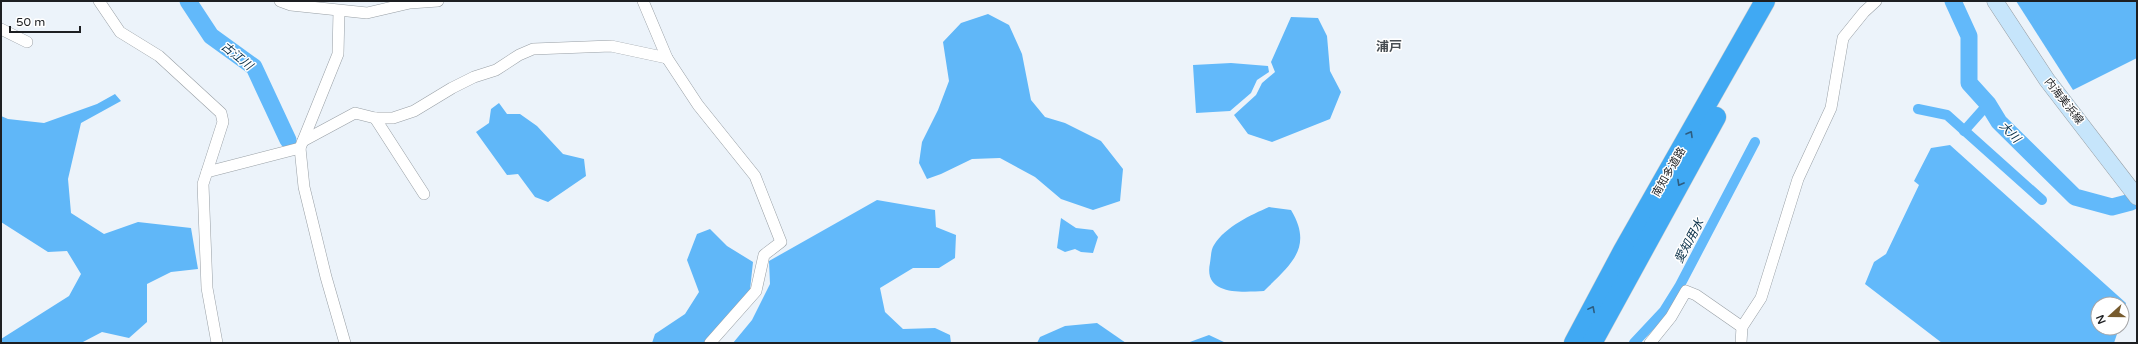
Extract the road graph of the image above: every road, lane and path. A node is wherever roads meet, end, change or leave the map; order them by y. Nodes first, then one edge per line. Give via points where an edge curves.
1 (99, 1) edge
2 (280, 1) edge
3 (438, 1) edge
4 (643, 1) edge
5 (1765, 1) edge
6 (1779, 1) edge
7 (1876, 1) edge
8 (1995, 1) edge
9 (339, 11) junction
10 (1, 29) edge
11 (27, 42) dead end
12 (667, 58) junction
13 (374, 118) junction
14 (302, 145) junction
15 (207, 172) junction
16 (424, 194) dead end
17 (2137, 197) edge
18 (1742, 327) junction
19 (217, 343) edge
20 (345, 343) edge
21 (710, 343) edge
22 (1574, 343) edge
23 (1592, 343) edge
24 (1650, 343) edge
25 (1741, 343) edge

1 - 15 street via 120,32 159,56 221,113 223,122
2 - 9 street via 291,5
3 - 9 street via 410,3 367,13
4 - 12 street
22 -> 5 highway, 南知多道路 via 1623,251
6 -> 23 highway, 南知多道路
7 - 18 street via 1843,38 1831,108 1798,179 1761,298
8 - 17 main road, 内海美浜線 via 2048,80
9 - 14 street via 338,54
10 - 11 street
12 - 13 street via 611,46 533,49 496,70 452,88 414,111 393,118
12 - 21 street via 698,105 755,176 781,242 764,255 756,291
13 - 14 street via 355,113
13 - 16 street
14 - 15 street
14 - 20 street via 304,187
15 - 19 street via 203,184 207,288
18 - 24 street via 1696,295 1686,291 1671,317
18 - 25 street

